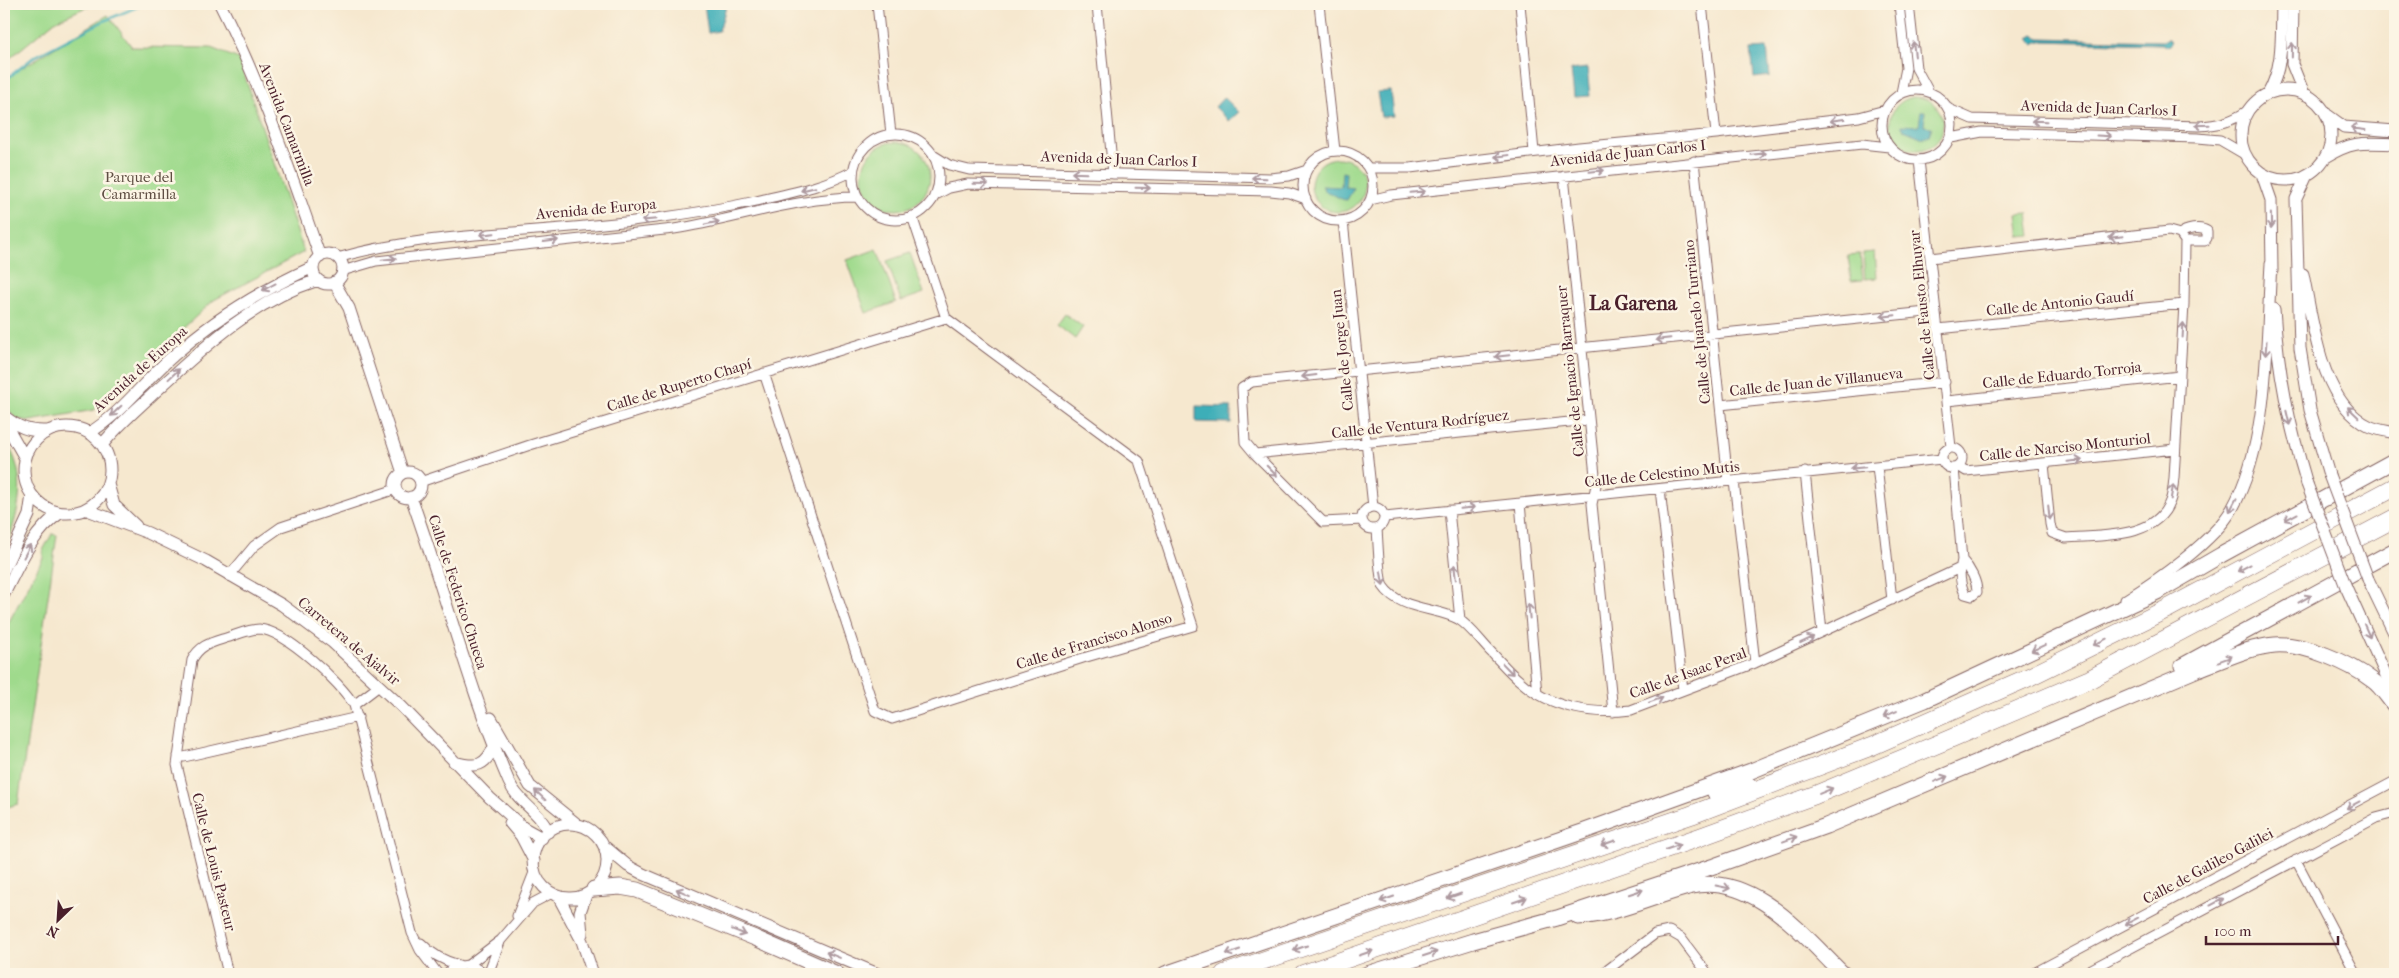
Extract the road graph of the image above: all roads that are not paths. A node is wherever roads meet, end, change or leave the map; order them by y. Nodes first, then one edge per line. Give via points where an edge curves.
1 (220, 4) edge
2 (877, 4) edge
3 (1097, 4) edge
4 (1318, 4) edge
5 (1520, 4) edge
6 (1702, 4) edge
7 (1899, 4) edge
8 (1909, 4) edge
9 (2282, 4) edge
10 (2293, 4) edge
11 (1929, 92) junction
12 (1901, 93) junction
13 (2268, 94) junction
14 (2304, 94) junction
15 (1949, 109) junction
16 (1885, 110) junction
17 (2247, 111) junction
18 (2325, 113) junction
19 (2395, 131) edge
20 (891, 134) junction
21 (1716, 134) junction
22 (1951, 138) junction
23 (2395, 144) edge
24 (1890, 147) junction
25 (1335, 151) junction
26 (1534, 152) junction
27 (2244, 154) junction
28 (933, 155) junction
29 (2326, 157) junction
30 (1919, 160) junction
31 (1694, 161) junction
32 (1368, 168) junction
33 (1307, 170) junction
34 (853, 171) junction
35 (1113, 174) junction
36 (2262, 174) junction
37 (1564, 176) junction
38 (2307, 176) junction
39 (934, 196) junction
40 (858, 197) junction
41 (1306, 199) junction
42 (1370, 200) junction
43 (912, 216) junction
44 (1343, 221) junction
45 (2296, 239) junction
46 (337, 258) junction
47 (1930, 258) junction
48 (317, 262) junction
49 (2272, 264) junction
50 (342, 271) junction
51 (318, 280) junction
52 (334, 282) junction
53 (2184, 304) junction
54 (1936, 311) junction
55 (946, 318) junction
56 (1938, 329) junction
57 (1712, 334) junction
58 (1580, 348) junction
59 (1358, 370) junction
60 (764, 374) junction
61 (2180, 376) junction
62 (1945, 382) junction
63 (1947, 401) junction
64 (1720, 405) junction
65 (4, 416) edge
66 (1589, 420) junction
67 (4, 421) edge
68 (49, 431) junction
69 (89, 433) junction
70 (2395, 433) edge
71 (1365, 443) junction
72 (102, 445) junction
73 (1951, 447) junction
74 (2175, 449) junction
75 (1255, 454) junction
76 (25, 458) junction
77 (1942, 459) junction
78 (2395, 460) edge
79 (2044, 464) junction
80 (1877, 466) junction
81 (1956, 467) junction
82 (1806, 472) junction
83 (403, 473) junction
84 (1731, 481) junction
85 (420, 482) junction
86 (108, 484) junction
87 (2395, 487) edge
88 (396, 489) junction
89 (1660, 489) junction
90 (32, 495) junction
91 (1593, 495) junction
92 (411, 497) junction
93 (1520, 503) junction
94 (1373, 507) junction
95 (86, 509) junction
96 (1449, 510) junction
97 (60, 512) junction
98 (1385, 517) junction
99 (2395, 518) edge
100 (1362, 520) junction
101 (136, 526) junction
102 (1377, 529) junction
103 (2395, 550) edge
104 (4, 569) edge
105 (229, 576) junction
106 (4, 594) edge
107 (1892, 600) junction
108 (1460, 620) junction
109 (1822, 632) junction
110 (2068, 634) junction
111 (2395, 635) edge
112 (1755, 664) junction
113 (2027, 678) junction
114 (379, 686) junction
115 (1683, 690) junction
116 (1537, 694) junction
117 (2395, 695) edge
118 (477, 696) junction
119 (354, 705) junction
120 (2395, 706) edge
121 (2099, 710) junction
122 (1613, 712) junction
123 (358, 717) junction
124 (495, 745) junction
125 (178, 756) junction
126 (453, 761) junction
127 (2395, 781) edge
128 (1748, 784) joint
129 (490, 798) junction
130 (2395, 813) edge
131 (578, 825) junction
132 (1582, 832) junction
133 (545, 835) junction
134 (604, 846) junction
135 (2296, 860) junction
136 (534, 866) junction
137 (590, 892) junction
138 (555, 894) junction
139 (1557, 918) junction
140 (513, 924) junction
141 (412, 933) junction
142 (501, 940) junction
143 (582, 941) junction
144 (464, 965) junction
145 (228, 974) edge
146 (438, 974) edge
147 (446, 974) edge
148 (483, 974) edge
149 (488, 974) edge
150 (593, 974) edge
151 (837, 974) edge
152 (878, 974) edge
153 (1166, 974) edge
154 (1224, 974) edge
155 (1303, 974) edge
156 (1367, 974) edge
157 (1602, 974) edge
158 (1708, 974) edge
159 (1843, 974) edge
160 (2032, 974) edge
161 (2082, 974) edge
162 (2356, 974) edge

1 - 48 street, Avenida Camarmilla via 238,38 308,218
2 - 20 street
3 - 35 street
4 - 25 street
5 - 26 street
6 - 21 street
7 - 12 street via 1906,68
11 -> 8 street via 1916,68
9 - 13 street via 2280,63
14 -> 10 street via 2292,64
11 - 12 street via 1914,90
11 - 15 street via 1943,100
12 - 16 street
13 - 14 street via 2286,90
13 - 17 street
14 - 18 street
17 -> 15 street, Avenida de Juan Carlos I via 2221,125 2199,126 1972,118
15 - 22 street via 1953,128
16 -> 21 street, Avenida de Juan Carlos I via 1859,118
16 - 24 street via 1882,132
17 - 27 street via 2240,132
19 -> 18 street via 2344,127
18 - 29 street via 2331,134
20 - 28 street via 915,138
20 - 34 street via 876,138 866,146
21 - 26 street, Avenida de Juan Carlos I
22 -> 27 street, Avenida de Juan Carlos I via 1986,132 2198,138 2220,140
22 - 30 street via 1938,154
23 - 29 street via 2344,146
24 - 30 street via 1900,156
31 -> 24 street, Avenida de Juan Carlos I via 1862,144
25 - 32 street via 1354,155
25 - 33 street via 1324,154
26 -> 32 street, Avenida de Juan Carlos I via 1410,168
27 - 36 street
35 -> 28 street, Avenida de Juan Carlos I via 969,170
28 - 39 street via 939,182
29 - 38 street
30 - 47 street, Calle de Fausto Elhuyar
37 -> 31 street, Avenida de Juan Carlos I
31 - 57 street, Calle de Juanelo Turriano
32 - 42 street via 1373,178
33 -> 35 street, Avenida de Juan Carlos I via 1270,178
33 - 41 street via 1304,180
34 - 40 street
34 -> 46 street, Avenida de Europa via 816,187 672,218 474,235 373,248
36 - 38 street via 2284,181
36 -> 49 street via 2271,200
42 -> 37 street, Avenida de Juan Carlos I via 1391,194
37 - 58 street, Calle de Ignacio Barraquer
38 - 45 street via 2296,199
39 -> 41 street, Avenida de Juan Carlos I via 950,188 972,184 1270,190
39 - 43 street via 925,208
40 - 43 street via 866,207 882,216 900,219
50 -> 40 street, Avenida de Europa via 376,261 710,224 819,199
41 - 44 street via 1321,216
42 - 44 street via 1364,210
43 - 55 street
44 - 59 street, Calle de Jorge Juan
70 -> 45 street via 2368,426 2350,412 2332,388 2318,346
45 - 111 street, bridge via 2300,348 2310,410 2329,475 2368,579
46 - 48 street via 328,255
46 - 50 street
53 -> 47 street via 2182,237 2169,232
47 - 54 street, Calle de Fausto Elhuyar
48 - 51 street
48 -> 69 street, Avenida de Europa via 237,306 174,355 106,421
49 -> 110 street via 2259,433 2249,471 2231,511 2208,537 2154,583
49 -> 117 street, bridge via 2277,350 2288,419 2307,484 2346,587
50 - 52 street
51 - 52 street via 325,284
72 -> 51 street, Avenida de Europa via 185,364 243,315
52 - 83 street via 349,308
53 - 56 street, Calle de Antonio Gaudí
61 -> 53 street
54 - 56 street, Calle de Fausto Elhuyar
54 -> 57 street
55 - 60 street, Calle de Ruperto Chapí
55 - 60 street, Calle de Francisco Alonso via 1139,460 1193,626 892,719 875,711
56 - 62 street, Calle de Fausto Elhuyar
57 -> 58 street
57 - 64 street, Calle de Juanelo Turriano
58 -> 59 street
58 - 66 street, Calle de Ignacio Barraquer
59 - 71 street, Calle de Jorge Juan
59 -> 75 street via 1252,382 1242,388 1245,442
60 - 85 street, Calle de Ruperto Chapí
61 - 63 street, Calle de Eduardo Torroja
61 - 74 street
62 - 63 street, Calle de Fausto Elhuyar
62 - 64 street, Calle de Juan de Villanueva
63 - 73 street, Calle de Fausto Elhuyar
64 - 84 street, Calle de Juanelo Turriano
65 - 68 street via 16,426 28,430
66 - 71 street, Calle de Ventura Rodríguez
66 - 91 street, Calle de Ignacio Barraquer via 1596,485
67 - 76 street
68 - 69 street via 73,427
68 - 76 street via 34,442
69 - 72 street
71 - 75 street, Calle de Ventura Rodríguez
71 - 94 street, Calle de Jorge Juan
72 - 86 street via 110,468
73 - 77 street via 1943,453
73 - 81 street via 1962,455
79 -> 74 street, Calle de Narciso Monturiol
79 -> 74 street via 2052,533 2066,538 2138,530 2163,514 2170,500
75 -> 100 street via 1323,522
76 - 90 street via 26,483
77 - 80 street, Calle de Celestino Mutis
77 - 81 street via 1948,467
78 -> 110 highway via 2159,591
79 - 81 street, Calle de Narciso Monturiol via 1966,471
80 -> 82 street, Calle de Celestino Mutis
80 - 107 street
81 - 107 street, Calle de Isaac Peral via 1961,564
82 - 84 street, Calle de Celestino Mutis
82 - 109 street
83 - 85 street via 414,474
83 - 88 street via 396,479
84 - 89 street, Calle de Celestino Mutis
84 - 112 street, Calle de Juanelo Turriano
85 - 92 street via 419,491
86 - 95 street via 100,498
86 - 101 street, Carretera de Ajalvir via 114,505
87 -> 113 highway via 2167,609
88 - 92 street via 402,496
88 - 105 street via 281,527 254,546
89 - 91 street, Calle de Celestino Mutis
89 - 115 street
90 - 97 street via 49,509
90 - 104 street via 29,515
91 - 93 street, Calle de Celestino Mutis
91 - 122 street, Calle de Ignacio Barraquer
92 - 118 street, Calle de Federico Chueca
96 -> 93 street, Calle de Celestino Mutis
116 -> 93 street
94 - 98 street via 1382,511
94 - 100 street via 1362,515
95 - 97 street
95 - 101 street, Carretera de Ajalvir
96 - 98 street, Calle de Celestino Mutis
108 -> 96 street
106 -> 97 street via 43,525
98 - 102 street via 1384,524
155 -> 99 highway via 1700,837 1937,745 2090,678
100 - 102 street via 1369,529
101 - 105 street, Carretera de Ajalvir
102 -> 108 street, Calle de Isaac Peral via 1382,584 1394,597 1408,604 1440,611
121 -> 103 highway
105 - 114 street, Carretera de Ajalvir via 282,604 332,642
107 - 109 street, Calle de Isaac Peral
108 -> 116 street, Calle de Isaac Peral
112 -> 109 street, Calle de Isaac Peral
110 -> 132 highway via 1925,700 1802,751
112 - 115 street, Calle de Isaac Peral
113 - 128 highway via 1964,695
113 -> 154 highway via 1872,746 1691,814
114 - 119 street
114 - 126 street, Carretera de Ajalvir
122 -> 115 street, Calle de Isaac Peral via 1630,710
116 - 122 street, Calle de Isaac Peral via 1585,711
118 - 124 street
131 -> 118 street via 530,786
119 - 123 street, Calle de Louis Pasteur
119 - 125 street, Calle de Louis Pasteur via 333,680 283,638 260,629 209,643 196,652 192,660
121 -> 120 highway via 2255,648 2277,645 2307,649 2353,668 2374,681
139 -> 121 highway via 1826,826
123 - 125 street
123 - 141 street, Calle de Louis Pasteur
124 - 126 street via 483,763 466,765
124 - 133 street via 509,784 524,804 544,822
125 - 145 street, Calle de Louis Pasteur via 178,773
126 - 129 street, Carretera de Ajalvir
127 -> 160 street, Calle de Galileo Galilei
128 - 132 highway
129 - 133 street, Carretera de Ajalvir via 524,828
129 - 136 street, Carretera de Ajalvir via 520,836
130 - 135 street via 2376,818
131 - 133 street via 568,824
131 - 134 street via 598,837
132 -> 153 highway
133 - 136 street via 536,849
134 - 137 street via 606,870 602,880
152 -> 134 street via 643,874
161 -> 135 street
135 - 162 street
136 - 138 street via 538,879
136 - 140 street
137 - 138 street via 567,898
137 - 143 street via 580,912
137 -> 151 highway via 620,887 637,890
138 - 140 street via 533,903
138 - 143 street
156 -> 139 highway
139 -> 159 highway via 1602,915 1702,884 1722,885 1766,904
140 - 142 street
141 - 144 street, Calle de Louis Pasteur via 430,952 445,961
141 - 146 street, Calle de Louis Pasteur
142 - 144 street
142 - 149 street
143 - 150 street
144 - 147 street
144 - 148 street, Calle de Louis Pasteur via 475,967
157 - 158 street via 1655,934 1669,931 1681,938

